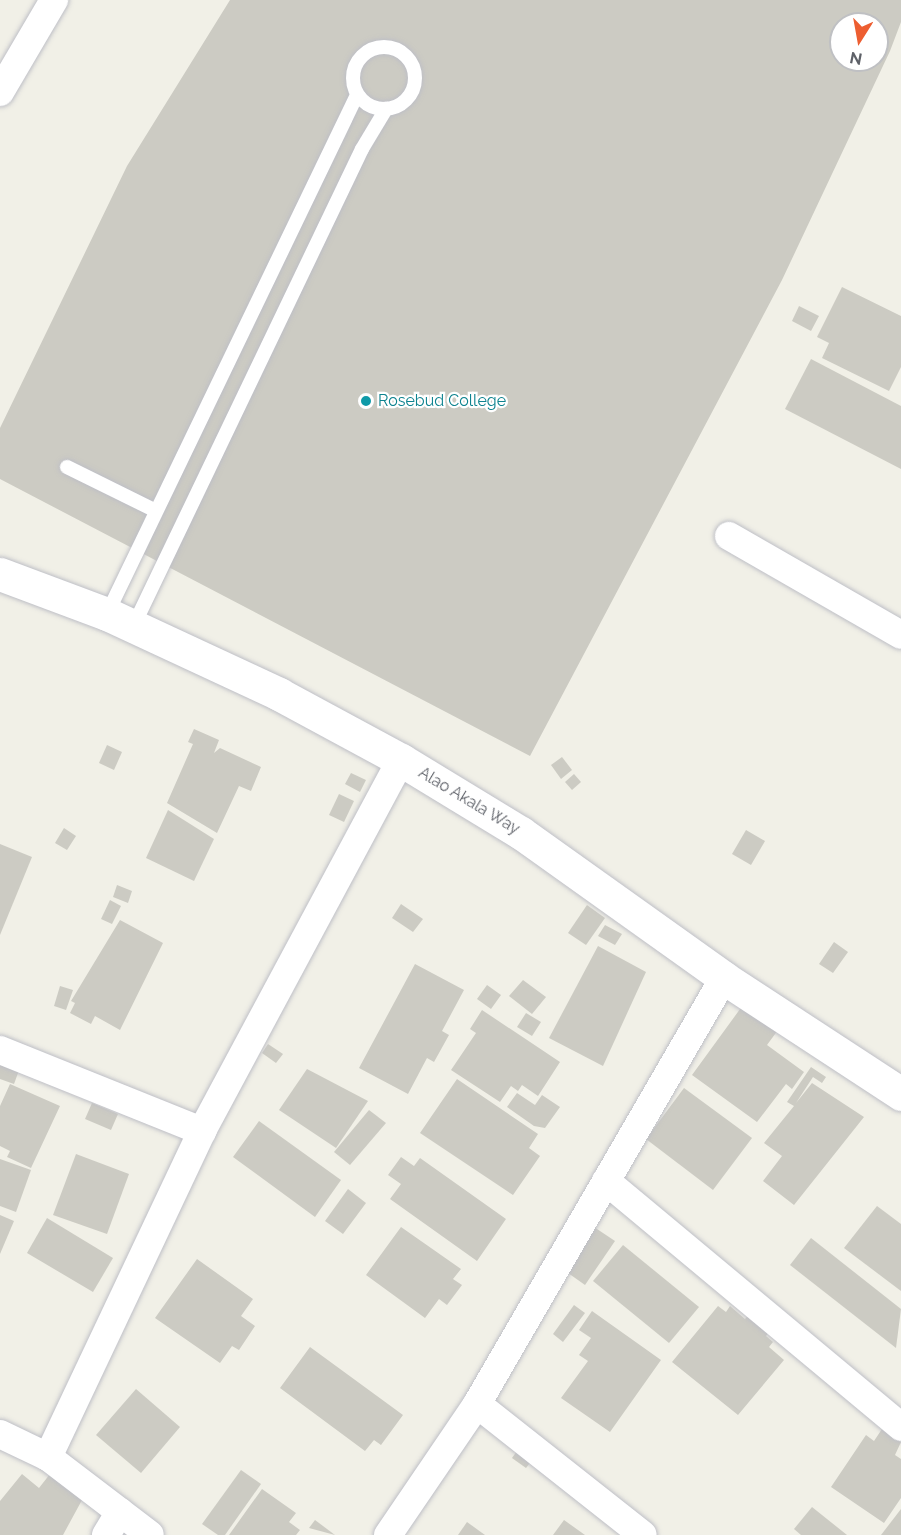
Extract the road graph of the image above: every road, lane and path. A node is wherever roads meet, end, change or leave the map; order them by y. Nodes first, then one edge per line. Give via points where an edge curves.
1 (54, 0) edge
2 (0, 92) edge
3 (357, 95) junction
4 (386, 109) junction
5 (67, 467) dead end
6 (154, 510) junction
7 (729, 536) dead end
8 (0, 574) edge
9 (120, 621) junction
10 (901, 635) edge
11 (401, 760) junction
12 (724, 978) junction
13 (0, 1050) edge
14 (901, 1094) edge
15 (202, 1131) junction
16 (606, 1181) junction
17 (477, 1404) junction
18 (901, 1427) edge
19 (0, 1434) edge
20 (48, 1457) junction
21 (113, 1524) edge
22 (150, 1535) edge
23 (388, 1535) edge
24 (643, 1535) edge

1 - 2 street
3 - 4 lane
3 - 4 lane via 352,80 356,63 382,46 397,49 410,60 415,75 402,104
3 - 6 lane
4 - 9 lane
5 - 6 lane
6 - 9 lane
7 - 10 street
8 - 9 street, Alao Akala Way
9 - 11 street, Alao Akala Way via 279,694
11 - 12 street, Alao Akala Way via 521,833
11 - 15 street
12 - 14 street, Alao Akala Way
12 - 16 street
13 - 15 street
15 - 20 street
16 - 17 street
16 - 18 street
17 - 23 street
17 - 24 street
19 - 20 street
20 - 21 street
21 - 22 street

